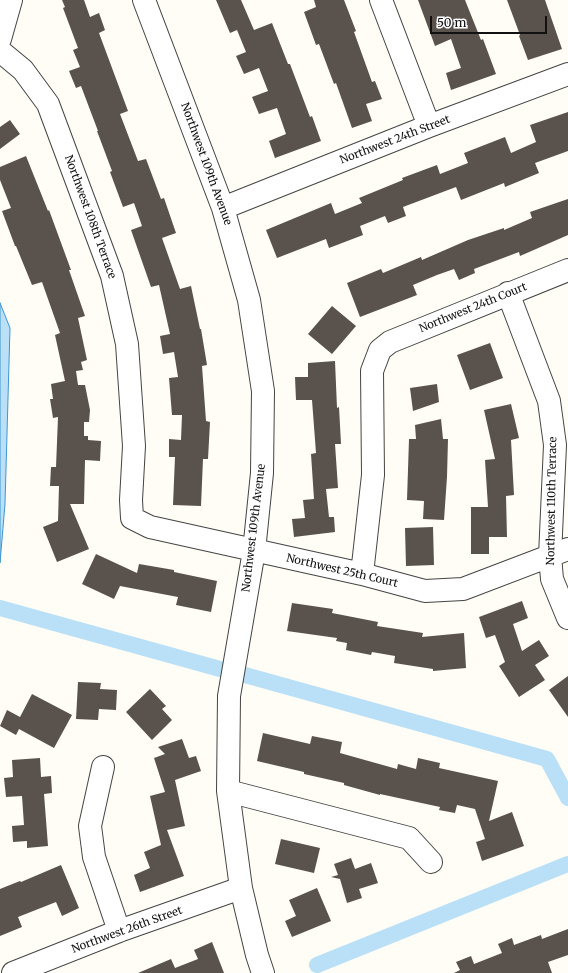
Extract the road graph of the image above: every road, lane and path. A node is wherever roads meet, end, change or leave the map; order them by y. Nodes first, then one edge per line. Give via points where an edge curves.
1 (11, 0) edge
2 (144, 0) edge
3 (380, 0) edge
4 (0, 39) edge
5 (0, 51) edge
6 (568, 74) edge
7 (429, 126) junction
8 (223, 208) junction
9 (568, 270) edge
10 (508, 294) junction
11 (131, 500) joint
12 (254, 551) junction
13 (559, 552) edge
14 (362, 574) junction
15 (568, 618) edge
16 (103, 767) dead end
17 (228, 791) junction
18 (431, 862) dead end
19 (241, 888) junction
20 (119, 932) junction
21 (13, 973) edge
22 (263, 973) edge

1 - 4 street
2 - 8 street, Northwest 109th Avenue
3 - 7 street
5 - 11 street, Northwest 108th Terrace via 23,70 48,104 112,276 127,344 134,446
6 - 7 street, Northwest 24th Street
7 - 8 street, Northwest 24th Street
8 - 12 street, Northwest 109th Avenue via 249,300 263,391 262,473
9 - 10 street, Northwest 24th Court
10 - 13 street, Northwest 110th Terrace via 549,401 555,445
10 - 14 street, Northwest 24th Court via 390,342 380,350 372,371 373,475
11 - 12 street, Northwest 25th Court via 132,518 150,527
12 - 14 street, Northwest 25th Court
12 - 17 street, Northwest 109th Avenue via 229,696
13 - 14 street, Northwest 25th Court via 463,589 425,591
13 - 15 street, Northwest 110th Terrace via 552,579
16 - 20 street via 90,826 94,857
17 - 18 street via 409,838
17 - 19 street, Northwest 109th Avenue
19 - 20 street, Northwest 26th Street
19 - 22 street, Northwest 109th Avenue
20 - 21 street, Northwest 26th Street

